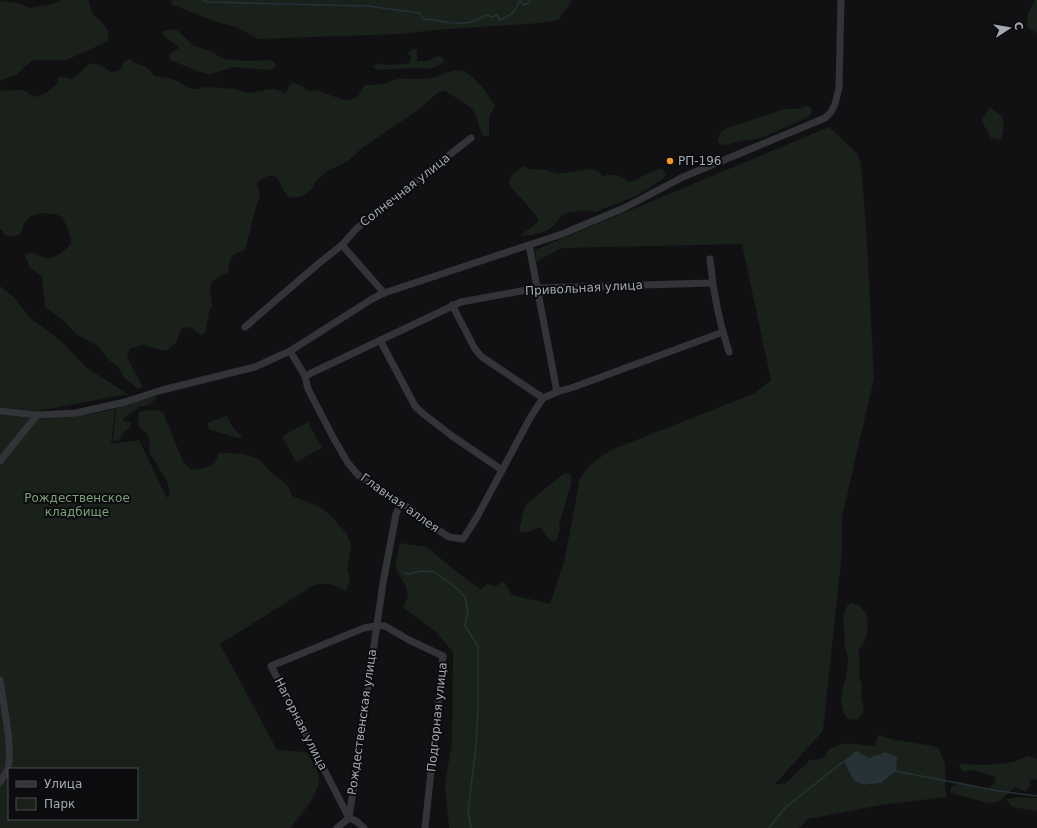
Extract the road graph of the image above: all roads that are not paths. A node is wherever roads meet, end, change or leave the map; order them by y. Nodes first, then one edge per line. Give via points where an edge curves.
1 (841, 0) edge
2 (471, 138) dead end
3 (342, 245) junction
4 (529, 245) junction
5 (710, 259) dead end
6 (712, 283) junction
7 (537, 288) junction
8 (384, 293) junction
9 (452, 305) junction
10 (245, 327) dead end
11 (723, 332) junction
12 (380, 340) junction
13 (290, 351) junction
14 (729, 352) dead end
15 (305, 376) junction
16 (557, 392) junction
17 (543, 398) junction
18 (0, 411) edge
19 (37, 415) junction
20 (0, 461) edge
21 (502, 470) junction
22 (401, 503) junction
23 (376, 626) junction
24 (0, 680) edge
25 (0, 782) edge
26 (349, 818) junction
27 (337, 828) edge
28 (364, 828) edge
29 (425, 828) edge

1 - 4 street via 839,88 835,104 825,118 678,179 624,208
2 - 3 street, Солнечная улица via 376,212
3 - 8 street
3 - 10 street, Солнечная улица
4 - 7 street
4 - 8 street
5 - 6 street
6 - 7 street, Привольная улица
6 - 11 street
7 - 9 street, Привольная улица
7 - 16 street
8 - 13 street
9 - 12 street, Привольная улица
9 - 17 street via 475,349 482,357
11 - 14 street
11 - 16 street
12 - 15 street, Привольная улица
12 - 21 street via 415,406 452,436
13 - 15 street, Главная аллея
13 - 19 street via 255,367 162,390 126,402 76,412
15 - 22 street, Главная аллея via 308,389 348,463 358,475
16 - 17 street
17 - 21 street
18 - 19 street
19 - 20 street
21 - 22 street, Главная аллея via 463,539 449,537
22 - 23 street, Рождественская улица via 396,514
23 - 26 street, Рождественская улица
23 - 26 street, Нагорная улица via 364,628 271,666
23 - 29 street, Подгорная улица via 385,626 443,656
24 - 25 street via 8,734 8,770
26 - 27 street
26 - 28 street

